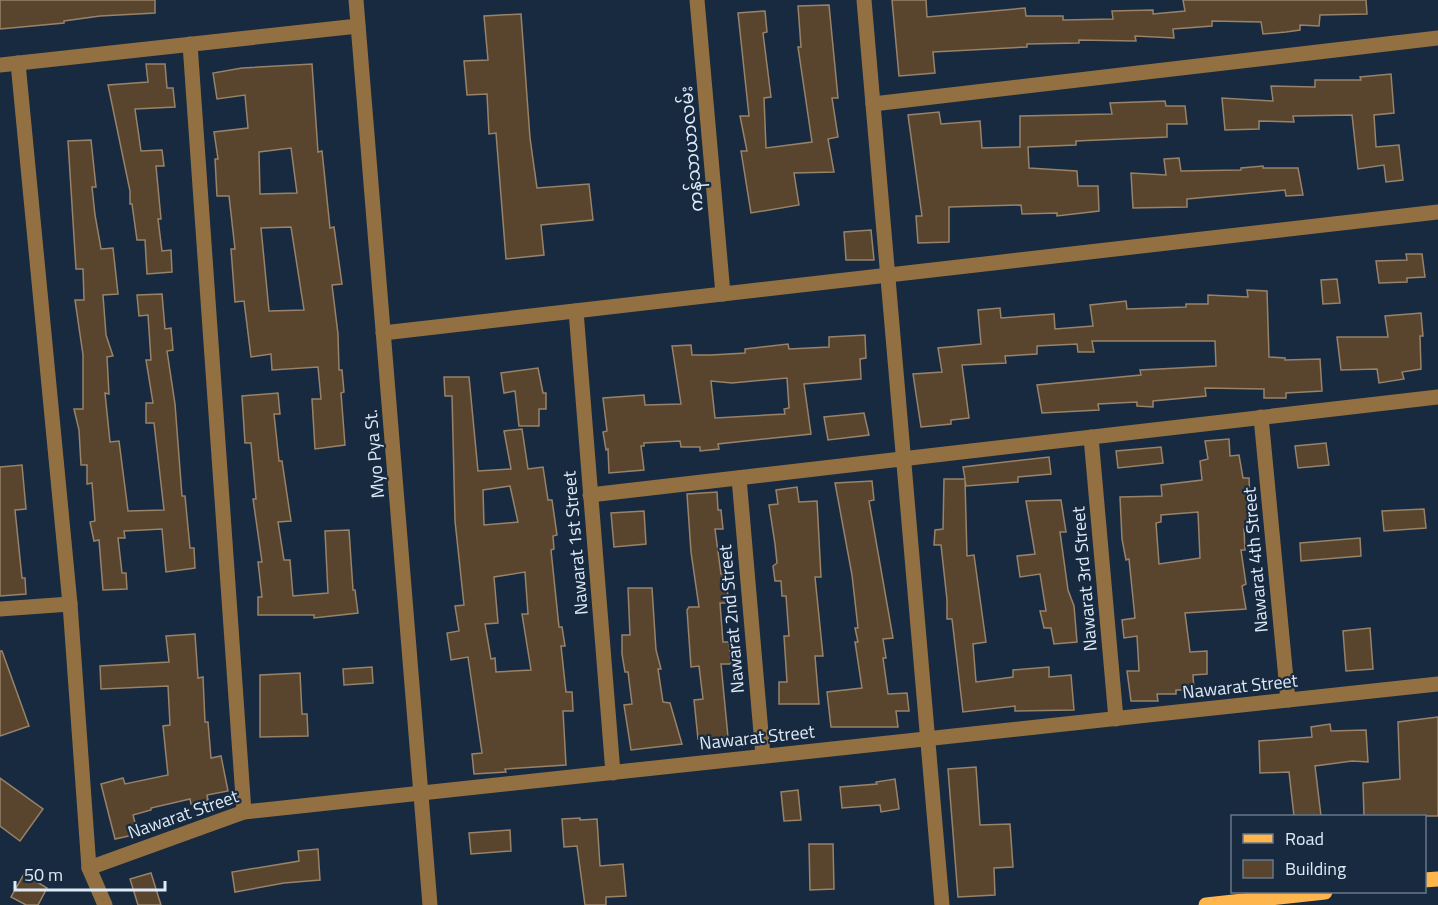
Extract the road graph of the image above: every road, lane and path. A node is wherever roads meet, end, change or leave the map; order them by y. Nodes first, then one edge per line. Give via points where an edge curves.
1 (356, 0) edge
2 (697, 0) edge
3 (864, 0) edge
4 (358, 26) junction
5 (1438, 38) edge
6 (190, 44) junction
7 (18, 63) junction
8 (0, 65) edge
9 (873, 104) junction
10 (1438, 216) edge
11 (887, 275) junction
12 (723, 294) junction
13 (576, 311) junction
14 (383, 333) junction
15 (1438, 397) edge
16 (1261, 417) junction
17 (1091, 437) junction
18 (903, 458) junction
19 (739, 478) junction
20 (590, 495) junction
21 (70, 604) junction
22 (0, 609) edge
23 (1438, 684) edge
24 (1288, 700) junction
25 (1116, 719) junction
26 (927, 739) junction
27 (763, 756) junction
28 (613, 772) junction
29 (421, 793) junction
30 (244, 812) junction
31 (89, 868) junction
32 (1315, 893) edge
33 (1274, 901) edge
34 (105, 905) edge
35 (430, 905) edge
36 (942, 905) edge
37 (1206, 905) edge

1 - 4 street, Myo Pya St.
2 - 12 street, ကန်သာယာလမ်း
3 - 9 street
4 - 6 street
4 - 14 street, Myo Pya St.
5 - 9 street
6 - 7 street
6 - 30 street
7 - 8 street
7 - 21 street
9 - 11 street
10 - 11 street
11 - 12 street
11 - 18 street
12 - 13 street
13 - 14 street
13 - 20 street, Nawarat 1st Street
14 - 29 street, Myo Pya St.
15 - 16 street
16 - 17 street
16 - 24 street, Nawarat 4th Street
17 - 18 street
17 - 25 street, Nawarat 3rd Street
18 - 19 street
18 - 26 street
19 - 20 street
19 - 27 street, Nawarat 2nd Street
20 - 28 street, Nawarat 1st Street
21 - 22 street
21 - 31 street
23 - 24 street, Nawarat Street
24 - 25 street, Nawarat Street
25 - 26 street, Nawarat Street
26 - 27 street, Nawarat Street
26 - 36 street
27 - 28 street, Nawarat Street
28 - 29 street, Nawarat Street
29 - 30 street, Nawarat Street
29 - 35 street, Myo Pya St.
30 - 31 street, Nawarat Street
31 - 34 street
32 - 33 main road
33 - 37 main road

